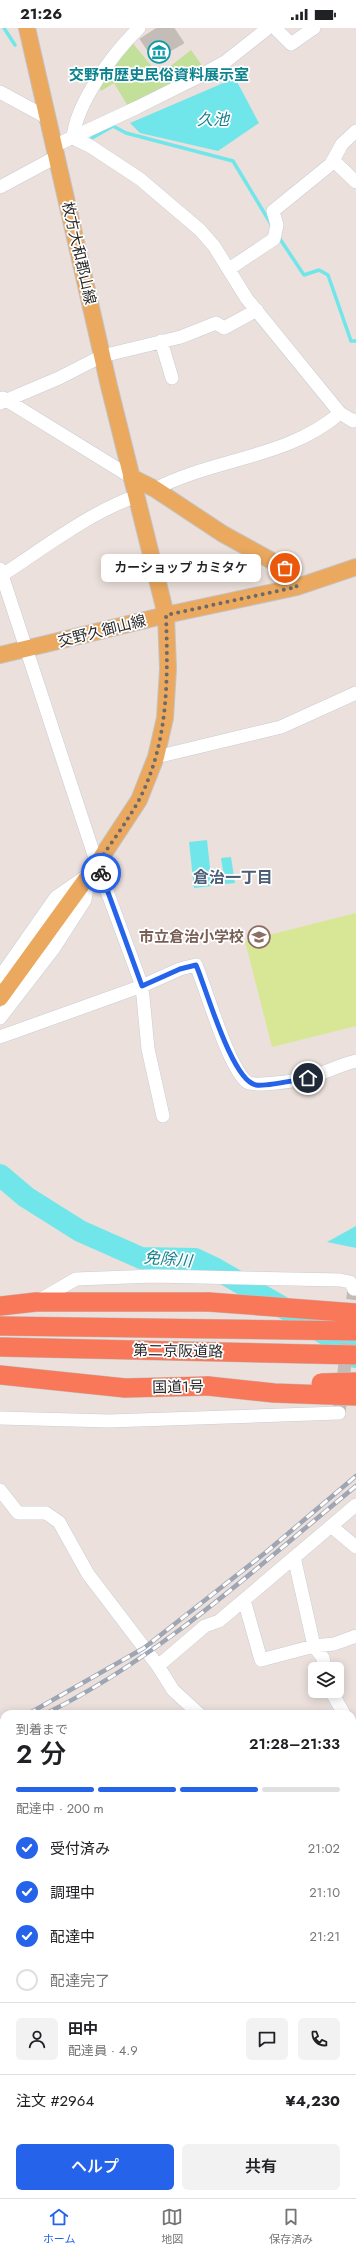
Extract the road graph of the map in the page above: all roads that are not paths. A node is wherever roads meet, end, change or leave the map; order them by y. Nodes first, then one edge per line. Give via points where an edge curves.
1 (27, 28) edge
2 (139, 28) edge
3 (268, 28) edge
4 (275, 28) edge
5 (314, 28) edge
6 (0, 92) edge
7 (46, 117) junction
8 (356, 131) edge
9 (73, 138) junction
10 (55, 151) junction
11 (333, 160) junction
12 (356, 182) edge
13 (0, 187) edge
14 (229, 269) junction
15 (257, 310) junction
16 (161, 341) junction
17 (102, 356) junction
18 (172, 378) dead end
19 (3, 400) edge
20 (340, 413) junction
21 (356, 420) edge
22 (131, 477) junction
23 (156, 489) junction
24 (137, 496) junction
25 (356, 567) edge
26 (1, 572) edge
27 (297, 587) junction
28 (166, 615) junction
29 (26, 650) junction
30 (0, 655) edge
31 (356, 693) edge
32 (156, 757) junction
33 (93, 869) junction
34 (0, 977) edge
35 (142, 986) junction
36 (0, 998) edge
37 (0, 1018) edge
38 (0, 1037) edge
39 (356, 1061) edge
40 (163, 1116) dead end
41 (355, 1297) edge
42 (36, 1302) junction
43 (209, 1302) junction
44 (0, 1306) edge
45 (356, 1313) edge
46 (0, 1326) edge
47 (356, 1331) edge
48 (0, 1347) edge
49 (356, 1355) edge
50 (0, 1375) edge
51 (356, 1382) edge
52 (208, 1386) junction
53 (356, 1396) edge
54 (339, 1414) dead end
55 (0, 1418) edge
56 (0, 1490) edge
57 (356, 1505) edge
58 (331, 1526) junction
59 (356, 1547) edge
60 (294, 1557) junction
61 (244, 1600) junction
62 (356, 1636) edge
63 (314, 1646) junction
64 (324, 1662) edge
65 (158, 1666) junction
66 (335, 1698) edge
67 (195, 1710) edge
68 (342, 1710) edge

1 - 7 main road, 枚方大和郡山線
2 - 9 street via 112,56 97,80 74,126
3 - 9 street via 225,62
4 - 5 street via 291,44
6 - 7 street
7 - 10 main road, 枚方大和郡山線
8 - 11 street via 342,144
9 - 10 street
9 - 14 street via 90,146 140,179 200,230
10 - 13 street
10 - 17 main road, 枚方大和郡山線
11 - 12 street
11 - 14 street via 273,211 276,231 274,239
14 - 15 street via 247,299
15 - 16 street via 224,328 216,323 181,337
15 - 20 street
16 - 17 street
16 - 18 street
17 - 19 street via 60,378
17 - 22 main road, 枚方大和郡山線
19 - 22 street
20 - 21 street via 353,421
20 - 23 street via 306,437 274,450 194,472
22 - 23 main road
22 - 24 main road, 枚方大和郡山線
23 - 27 main road via 223,534 285,568
24 - 26 street via 118,503
24 - 28 main road, 枚方大和郡山線
25 - 27 main road
26 - 29 street
27 - 28 main road, 交野久御山線
28 - 29 main road, 交野久御山線
28 - 32 main road, 枚方大和郡山線 via 168,669 165,718
29 - 30 main road, 交野久御山線
29 - 33 street
31 - 32 street via 281,727
32 - 33 main road, 枚方大和郡山線 via 139,800
33 - 34 street via 56,897
33 - 35 street
33 - 36 main road, 枚方大和郡山線
33 - 37 street via 85,900 54,948
35 - 38 street
35 - 39 street via 180,969 196,965 232,1060 248,1082 257,1085 308,1078 329,1068
35 - 40 street via 148,1049
41 - 42 street via 350,1282 340,1280 154,1276 76,1280
41 - 43 highway, bridge
42 - 43 highway
42 - 44 highway
43 - 45 highway, bridge
46 - 47 highway, 第二京阪道路, bridge
48 - 49 highway, 第二京阪道路, bridge
50 - 52 highway, 国道1号 via 125,1388
51 - 52 highway, bridge
52 - 53 highway, 国道1号, bridge via 274,1393
54 - 55 street via 109,1421
56 - 65 street via 18,1513 46,1513 59,1522 88,1574
57 - 58 street
58 - 59 street
58 - 60 street
60 - 61 street
60 - 63 street
61 - 63 street via 261,1660
61 - 65 street via 219,1621 206,1626
62 - 63 street via 334,1644
63 - 64 street
65 - 67 street via 173,1690
66 - 68 street

